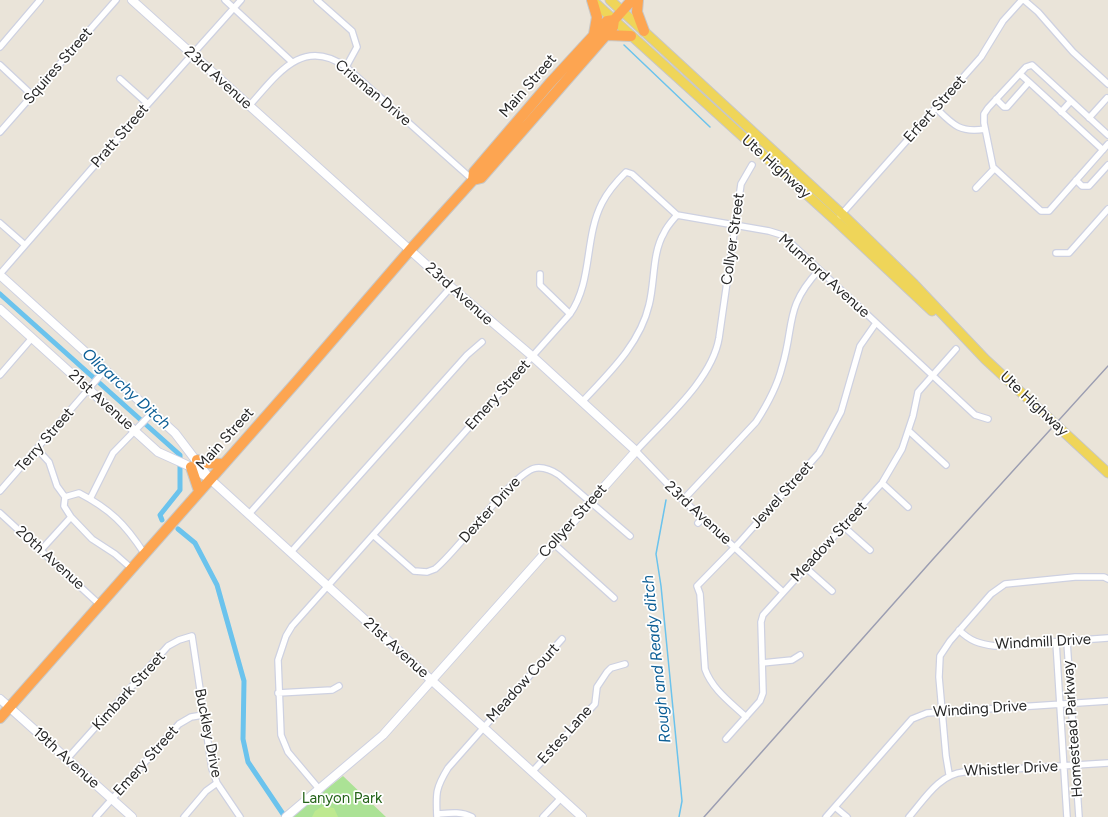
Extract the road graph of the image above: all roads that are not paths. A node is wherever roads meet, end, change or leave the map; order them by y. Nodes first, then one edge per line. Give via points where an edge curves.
1 (40, 0) edge
2 (116, 0) edge
3 (132, 0) edge
4 (225, 0) edge
5 (241, 0) edge
6 (317, 0) edge
7 (592, 0) edge
8 (610, 0) edge
9 (632, 0) edge
10 (638, 0) edge
11 (1023, 0) edge
12 (234, 8) junction
13 (622, 11) junction
14 (614, 20) junction
15 (644, 31) junction
16 (594, 34) junction
17 (606, 35) junction
18 (631, 36) junction
19 (0, 47) edge
20 (192, 54) junction
21 (292, 62) junction
22 (0, 65) edge
23 (346, 67) junction
24 (1020, 74) junction
25 (120, 79) dead end
26 (1029, 82) junction
27 (1108, 84) edge
28 (32, 95) junction
29 (1107, 98) edge
30 (996, 99) junction
31 (1071, 101) junction
32 (148, 104) junction
33 (249, 106) junction
34 (936, 108) junction
35 (1061, 112) junction
36 (1089, 118) junction
37 (985, 129) junction
38 (0, 132) edge
39 (1108, 135) edge
40 (1108, 144) edge
41 (1103, 150) junction
42 (752, 165) dead end
43 (1108, 165) edge
44 (994, 169) junction
45 (473, 180) junction
46 (1076, 180) junction
47 (976, 188) dead end
48 (1108, 209) edge
49 (677, 216) junction
50 (839, 217) junction
51 (0, 223) edge
52 (735, 226) junction
53 (25, 245) junction
54 (410, 250) junction
55 (1056, 253) dead end
56 (819, 270) junction
57 (540, 274) dead end
58 (0, 275) edge
59 (451, 287) junction
60 (0, 309) edge
61 (570, 314) junction
62 (876, 323) junction
63 (32, 338) junction
64 (482, 342) dead end
65 (956, 349) dead end
66 (532, 356) junction
67 (102, 373) junction
68 (0, 375) edge
69 (932, 375) junction
70 (91, 386) junction
71 (582, 402) junction
72 (149, 416) junction
73 (988, 419) dead end
74 (138, 428) junction
75 (909, 431) junction
76 (37, 449) junction
77 (636, 451) junction
78 (187, 463) junction
79 (223, 464) junction
80 (946, 465) dead end
81 (1108, 473) edge
82 (210, 479) junction
83 (882, 483) junction
84 (0, 491) edge
85 (198, 491) junction
86 (65, 496) junction
87 (90, 499) junction
88 (683, 500) junction
89 (590, 502) junction
90 (908, 507) dead end
91 (0, 513) edge
92 (249, 514) junction
93 (71, 517) junction
94 (703, 518) junction
95 (698, 523) dead end
96 (843, 526) junction
97 (373, 535) junction
98 (630, 536) dead end
99 (553, 543) junction
100 (735, 547) junction
101 (40, 550) junction
102 (870, 550) dead end
103 (291, 552) junction
104 (144, 553) junction
105 (131, 568) junction
106 (805, 568) junction
107 (1108, 579) edge
108 (328, 586) junction
109 (783, 592) junction
110 (832, 592) dead end
111 (614, 598) dead end
112 (99, 604) junction
113 (959, 630) junction
114 (1108, 638) edge
115 (562, 639) dead end
116 (193, 642) joint
117 (1056, 642) junction
118 (1067, 642) junction
119 (800, 655) dead end
120 (762, 662) junction
121 (625, 664) dead end
122 (433, 681) junction
123 (339, 686) dead end
124 (278, 693) junction
125 (0, 699) edge
126 (1108, 701) edge
127 (1060, 704) junction
128 (1072, 704) junction
129 (9, 707) junction
130 (942, 711) junction
131 (203, 715) junction
132 (746, 717) junction
133 (0, 718) edge
134 (483, 727) junction
135 (726, 739) dead end
136 (67, 759) junction
137 (1108, 764) edge
138 (1064, 766) junction
139 (1076, 766) junction
140 (532, 772) junction
141 (949, 774) junction
142 (217, 783) junction
143 (320, 790) junction
144 (561, 798) junction
145 (112, 799) junction
146 (835, 807) junction
147 (437, 815) edge
148 (96, 817) edge
149 (132, 817) edge
150 (184, 817) edge
151 (240, 817) edge
152 (286, 817) edge
153 (472, 817) edge
154 (543, 817) edge
155 (582, 817) edge
156 (826, 817) edge
157 (846, 817) edge
158 (909, 817) edge
159 (1067, 817) edge
160 (1079, 817) edge

1 - 19 street
2 - 28 street, Squires Street
3 - 20 street, 23rd Avenue
4 - 12 street
5 - 12 street, Pratt Street
6 - 23 street via 352,31 357,47
7 - 14 main road, Ute Highway
7 - 16 highway via 597,17
8 - 13 main road, Ute Highway
9 - 13 highway, Main Street
10 - 15 highway via 637,12
11 - 27 street via 1038,12 1073,52
11 - 34 street, Erfert Street via 1003,21 981,57
12 - 20 street, Pratt Street
12 - 21 street
13 - 14 highway, Main Street
13 - 15 main road, Ute Highway
14 - 16 highway, Main Street via 607,21
14 - 17 highway, Main Street via 613,27
14 - 18 main road, Ute Highway
15 - 50 main road, Ute Highway
16 - 45 highway, Main Street via 474,172
17 - 18 highway
17 - 45 highway, Main Street via 481,178
18 - 50 main road, Ute Highway
20 - 32 street, Pratt Street
20 - 33 street, 23rd Avenue
21 - 23 street, Crisman Drive via 320,55 336,60
21 - 33 street, Crisman Drive via 283,68
22 - 28 street
23 - 45 street, Crisman Drive
24 - 26 street
24 - 30 street
24 - 31 street via 1032,65
25 - 32 street
26 - 30 street via 1007,107
26 - 35 street
28 - 38 street, Squires Street
29 - 36 street
30 - 37 street via 984,114
31 - 35 street
31 - 36 street
32 - 53 street, Pratt Street
33 - 54 street, 23rd Avenue
34 - 37 street via 955,126 971,131
34 - 50 street, Erfert Street
35 - 41 street
36 - 39 street
37 - 44 street
40 - 41 street
41 - 46 street
42 - 52 street, Collyer Street via 741,184
43 - 46 street via 1089,186 1082,186
44 - 46 street via 1045,212 1049,211
44 - 47 street
45 - 54 highway, Main Street
48 - 55 street via 1069,253
49 - 52 street, Mumford Avenue
49 - 61 street, Emery Street via 632,174 626,172 607,194 596,218 582,293
49 - 71 street via 666,229 659,244 649,305 641,328 622,358
50 - 81 main road, Ute Highway via 954,325 960,335
51 - 53 street
52 - 56 street, Mumford Avenue via 769,231 782,236
52 - 77 street, Collyer Street via 719,338 713,360 700,381
53 - 58 street, Pratt Street
54 - 59 street, 23rd Avenue
54 - 79 highway, Main Street
56 - 62 street, Mumford Avenue
56 - 88 street via 805,285 795,304 782,368 765,409 756,422
57 - 61 street via 540,285
58 - 67 street, 21st Avenue
59 - 66 street, 23rd Avenue
59 - 92 street
60 - 63 street, 21st Avenue
61 - 66 street, Emery Street
62 - 69 street, Mumford Avenue
62 - 100 street, Jewel Street via 860,346 841,412 819,453
63 - 68 street
63 - 70 street, 21st Avenue
64 - 103 street via 462,360
65 - 69 street, Meadow Street
66 - 71 street, 23rd Avenue
66 - 97 street, Emery Street
67 - 70 street, Terry Street
67 - 72 street, 21st Avenue
69 - 73 street, Mumford Avenue via 975,415
69 - 75 street, Meadow Street via 918,392
70 - 74 street, 21st Avenue
70 - 76 street, Terry Street
71 - 77 street, 23rd Avenue
72 - 74 street
72 - 78 street, 21st Avenue via 175,433
74 - 78 street, 21st Avenue via 158,452
74 - 87 street via 113,453
75 - 80 street
75 - 83 street, Meadow Street
76 - 84 street, Terry Street
76 - 86 street via 49,462 57,486
77 - 88 street, 23rd Avenue
77 - 89 street, Collyer Street
78 - 79 highway
78 - 82 street, 21st Avenue
78 - 85 highway
79 - 82 highway, Main Street
82 - 85 highway, Main Street
82 - 92 street, 21st Avenue
83 - 90 street
83 - 96 street, Meadow Street
85 - 104 highway, Main Street
86 - 87 street via 79,493
86 - 93 street via 64,506
87 - 104 street via 117,517
88 - 94 street, 23rd Avenue
89 - 97 street, Dexter Drive via 555,473 537,468 526,472 518,477 439,566 427,572 409,567
89 - 98 street, Dexter Drive
89 - 99 street, Collyer Street
91 - 101 street, 20th Avenue
92 - 103 street, 21st Avenue
93 - 101 street
93 - 105 street via 92,539
94 - 95 street
94 - 100 street, 23rd Avenue
96 - 102 street
96 - 106 street, Meadow Street
97 - 108 street, Emery Street
99 - 111 street
99 - 122 street, Collyer Street
100 - 109 street, 23rd Avenue
100 - 132 street, Jewel Street via 697,586 700,594 705,669 708,678 713,686
101 - 112 street, 20th Avenue
103 - 108 street, 21st Avenue
104 - 105 highway, Main Street
105 - 112 highway, Main Street
106 - 109 street, Meadow Street
106 - 110 street
107 - 113 street via 1075,577 1005,584 991,594
108 - 122 street, 21st Avenue
108 - 124 street, Emery Street via 286,636 278,660
109 - 120 street, Meadow Street via 761,622
112 - 129 highway, Main Street
113 - 117 street, Windmill Drive via 968,639 995,646
113 - 130 street via 940,656
114 - 118 street, Windmill Drive
115 - 134 street, Meadow Court
116 - 131 street, Buckley Drive
116 - 136 street, Kimbark Street via 192,636 168,646
117 - 118 street, Windmill Drive
117 - 127 street, Homestead Parkway
118 - 128 street, Homestead Parkway
119 - 120 street via 792,660
120 - 132 street, Meadow Street via 763,693 760,701
121 - 140 street, Estes Lane via 611,668 607,672 597,688 595,704
122 - 134 street, 21st Avenue
122 - 143 street, Collyer Street via 383,735
123 - 124 street via 332,690
124 - 143 street, Emery Street via 283,741 288,752
125 - 129 street, 19th Avenue
126 - 128 street, Winding Drive
127 - 128 street, Winding Drive
127 - 130 street, Winding Drive
127 - 138 street, Homestead Parkway
128 - 139 street, Homestead Parkway
129 - 133 highway, Main Street
129 - 136 street, 19th Avenue
130 - 141 street
130 - 146 street, Winding Drive via 912,719
131 - 142 street, Buckley Drive via 212,769
131 - 145 street, Emery Street via 191,717 179,724
132 - 135 street, Meadow Street
134 - 140 street, 21st Avenue
134 - 147 street, Meadow Court via 440,780 435,801
136 - 145 street, 19th Avenue
137 - 139 street, Whistler Drive
138 - 139 street, Whistler Drive
138 - 141 street, Whistler Drive
138 - 159 street, Homestead Parkway
139 - 160 street, Homestead Parkway
140 - 144 street, 21st Avenue
141 - 158 street, Whistler Drive
142 - 150 street via 206,791
142 - 151 street, Buckley Drive
143 - 152 street, Collyer Street
144 - 154 street
144 - 155 street, 21st Avenue
145 - 148 street, Emery Street
145 - 149 street, 19th Avenue
146 - 156 street, Winding Drive
146 - 157 street
147 - 153 street via 457,812

